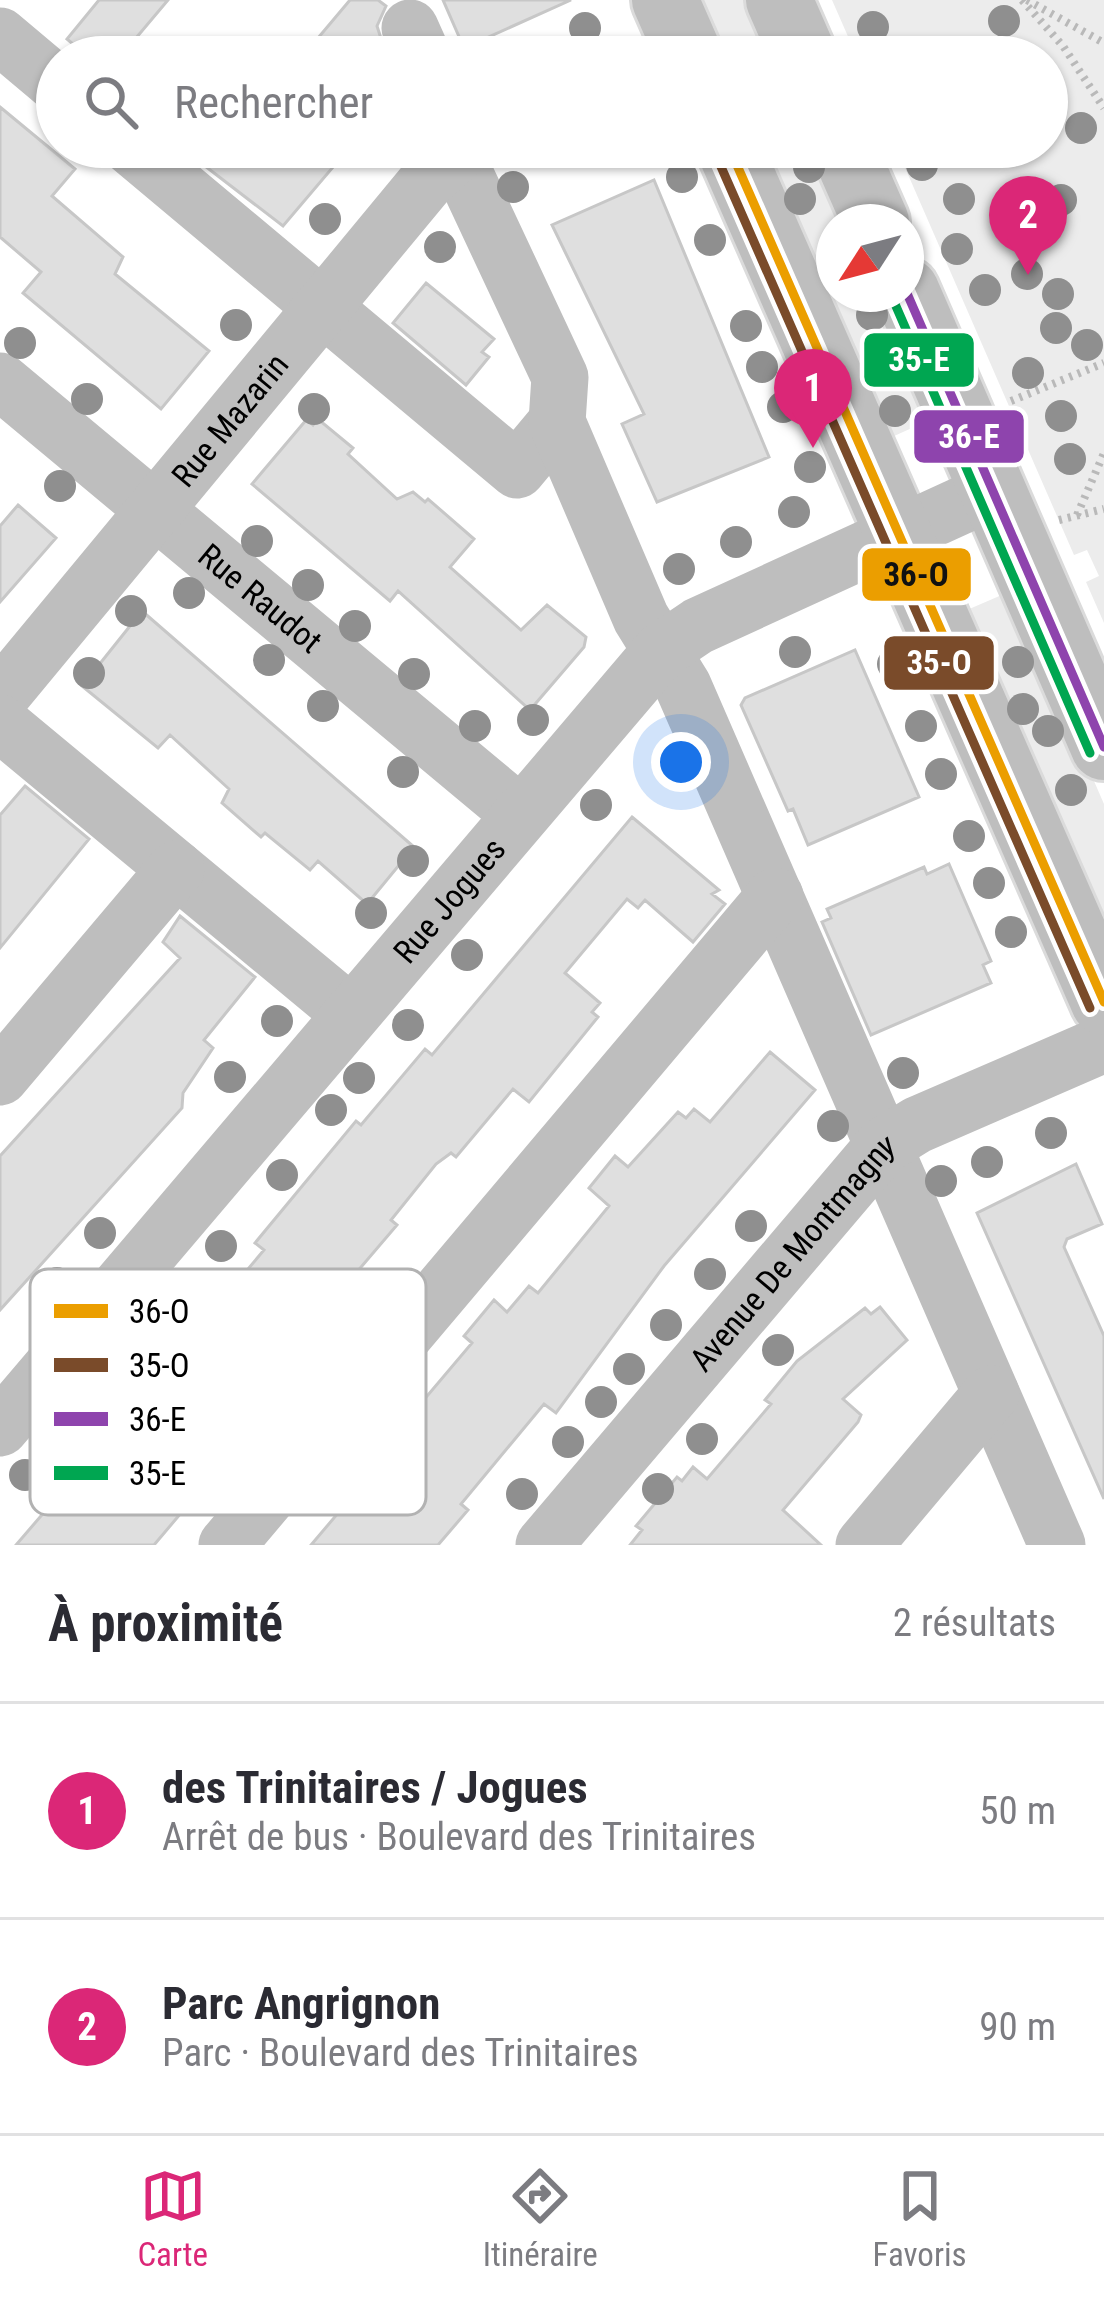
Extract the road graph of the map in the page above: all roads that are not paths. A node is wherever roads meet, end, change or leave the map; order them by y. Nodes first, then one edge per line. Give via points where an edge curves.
1 (779, 0) edge
2 (0, 36) edge
3 (795, 36) edge
4 (36, 66) edge
5 (156, 168) edge
6 (444, 168) edge
7 (469, 168) edge
8 (738, 168) edge
9 (852, 168) edge
10 (868, 204) edge
11 (322, 308) junction
12 (916, 312) edge
13 (0, 381) edge
14 (557, 422) junction
15 (993, 491) junction
16 (155, 510) junction
17 (899, 534) junction
18 (661, 651) junction
19 (0, 697) edge
20 (0, 723) edge
21 (1104, 747) edge
22 (520, 814) junction
23 (176, 869) junction
24 (776, 896) junction
25 (1104, 1001) edge
26 (351, 1014) junction
27 (1104, 1045) edge
28 (0, 1077) edge
29 (883, 1146) junction
30 (135, 1269) edge
31 (426, 1310) edge
32 (30, 1393) edge
33 (991, 1394) junction
34 (0, 1428) edge
35 (252, 1515) edge
36 (227, 1545) edge
37 (544, 1545) edge
38 (865, 1545) edge
39 (1057, 1545) edge

1 - 3 main road
2 - 4 street
5 - 11 street
6 - 11 street, Rue Mazarin
7 - 14 street via 560,377
8 - 17 main road
9 - 10 main road
11 - 14 street via 517,470
11 - 16 street, Rue Mazarin
12 - 15 main road
13 - 16 street, Rue Raudot
14 - 18 street
15 - 17 street, Rue Jogues
15 - 21 main road
16 - 19 street, Rue Mazarin
16 - 22 street, Rue Raudot
17 - 18 street, Rue Jogues via 698,626
17 - 25 main road
18 - 22 street, Rue Jogues
18 - 24 street
20 - 23 street
22 - 26 street, Rue Jogues
23 - 26 street
23 - 28 street
24 - 29 street
24 - 31 street
26 - 30 street, Rue Jogues
27 - 29 street, Avenue De Montmagny
29 - 33 street
29 - 37 street, Avenue De Montmagny
32 - 34 street, Rue Jogues
33 - 38 street
33 - 39 street
35 - 36 street

